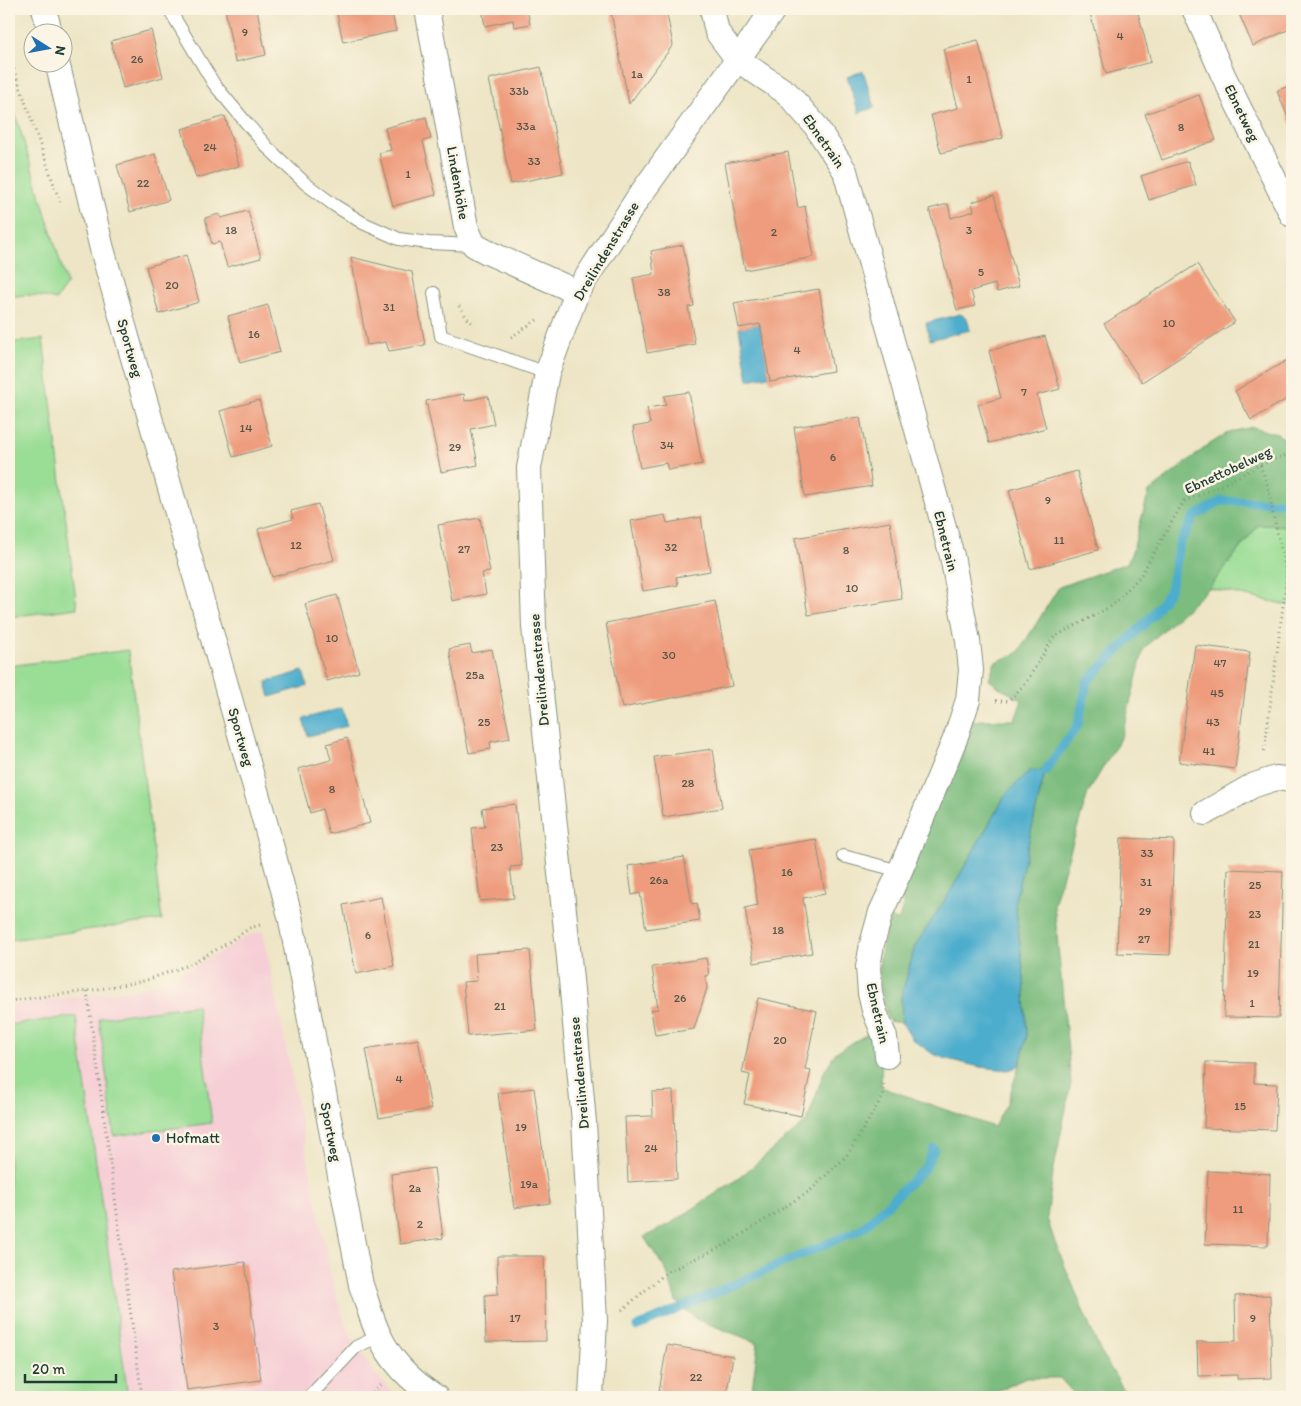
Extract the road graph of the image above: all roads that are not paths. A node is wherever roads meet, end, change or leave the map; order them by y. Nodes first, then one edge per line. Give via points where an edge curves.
1 (44, 9) edge
2 (169, 9) edge
3 (427, 9) edge
4 (712, 9) edge
5 (774, 9) edge
6 (1194, 9) edge
7 (47, 22) edge
8 (738, 60) junction
9 (59, 72) edge
10 (1292, 215) edge
11 (474, 245) junction
12 (577, 292) junction
13 (434, 293) dead end
14 (547, 373) junction
15 (1292, 780) edge
16 (1205, 813) dead end
17 (843, 856) dead end
18 (900, 870) junction
19 (887, 1056) road end
20 (379, 1336) junction
21 (309, 1397) edge
22 (436, 1397) edge
23 (590, 1397) edge

1 - 7 street
2 - 11 lane via 214,84 268,147 306,184 363,223 399,239
3 - 11 street, Lindenhöhe via 466,226
4 - 8 street, Ebnetrain via 717,32
5 - 8 street, Dreilindenstrasse
6 - 10 street, Ebnetweg
8 - 12 street, Dreilindenstrasse via 638,198
8 - 18 street, Ebnetrain via 787,93 815,125 846,171 952,556 972,670 968,700
9 - 20 street, Sportweg via 102,249 290,916 361,1284
11 - 12 street
12 - 14 street, Dreilindenstrasse
13 - 14 lane via 441,336
14 - 23 street, Dreilindenstrasse via 529,468 534,627 584,1122 595,1320
15 - 16 street via 1276,778 1252,786
17 - 18 lane
18 - 19 street, Ebnetrain via 881,912 868,967 870,993 885,1037
20 - 21 lane via 356,1346
20 - 22 street, Sportweg via 410,1378

